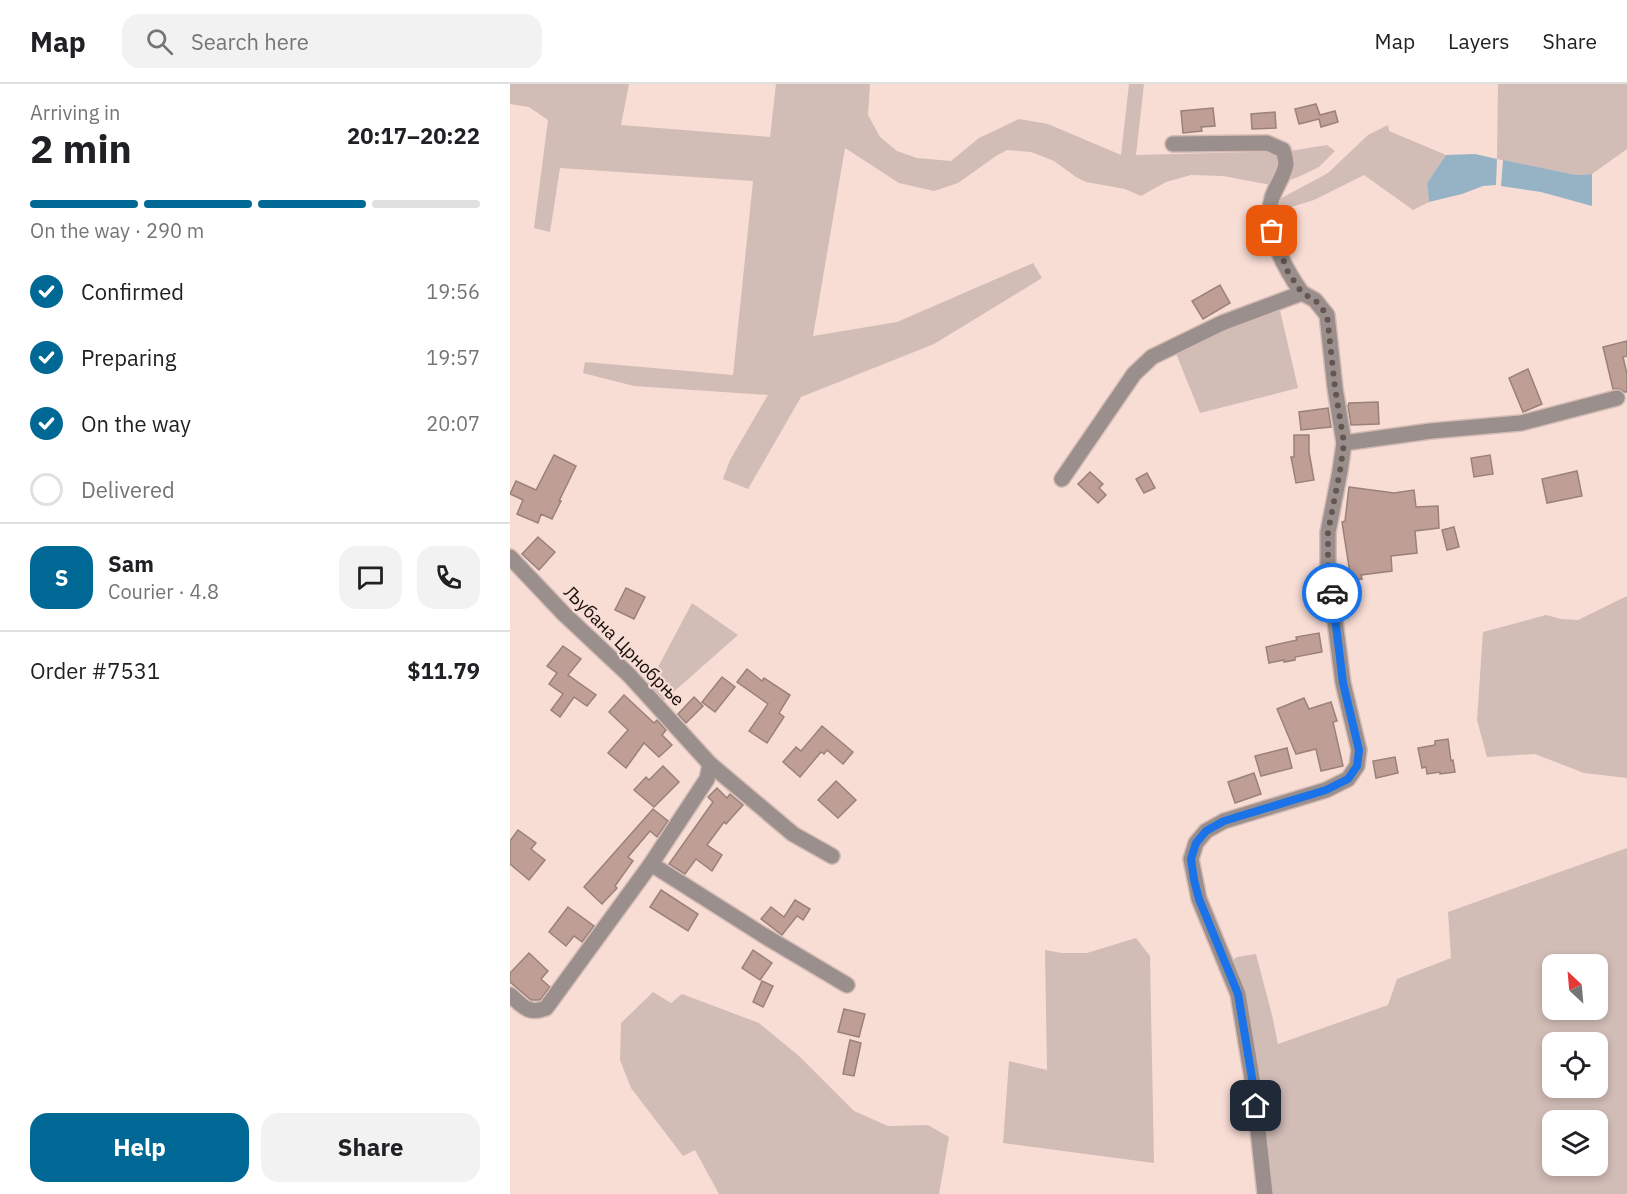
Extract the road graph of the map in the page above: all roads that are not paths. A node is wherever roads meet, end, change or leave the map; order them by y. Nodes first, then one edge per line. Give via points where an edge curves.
1 (1173, 144) dead end
2 (1302, 293) junction
3 (1617, 398) dead end
4 (1344, 443) junction
5 (1062, 479) dead end
6 (510, 557) edge
7 (710, 764) junction
8 (832, 856) dead end
9 (651, 864) junction
10 (847, 985) dead end
11 (510, 995) edge
12 (1264, 1194) edge

1 - 2 street via 1267,143 1283,150 1286,163 1271,201 1272,231 1288,272
2 - 4 street via 1315,300 1327,315
2 - 5 street via 1222,323 1152,357 1134,374
3 - 4 street via 1521,423
4 - 12 street via 1328,532 1328,567 1343,683 1359,750 1357,766 1348,779 1326,790 1224,821 1206,831 1196,843 1191,859 1199,899 1238,994 1253,1084
6 - 7 street, Љубана Црнобрње
7 - 8 street, Љубана Црнобрње via 793,834
7 - 9 street via 707,779
9 - 10 street
9 - 11 street via 546,1008 529,1011

